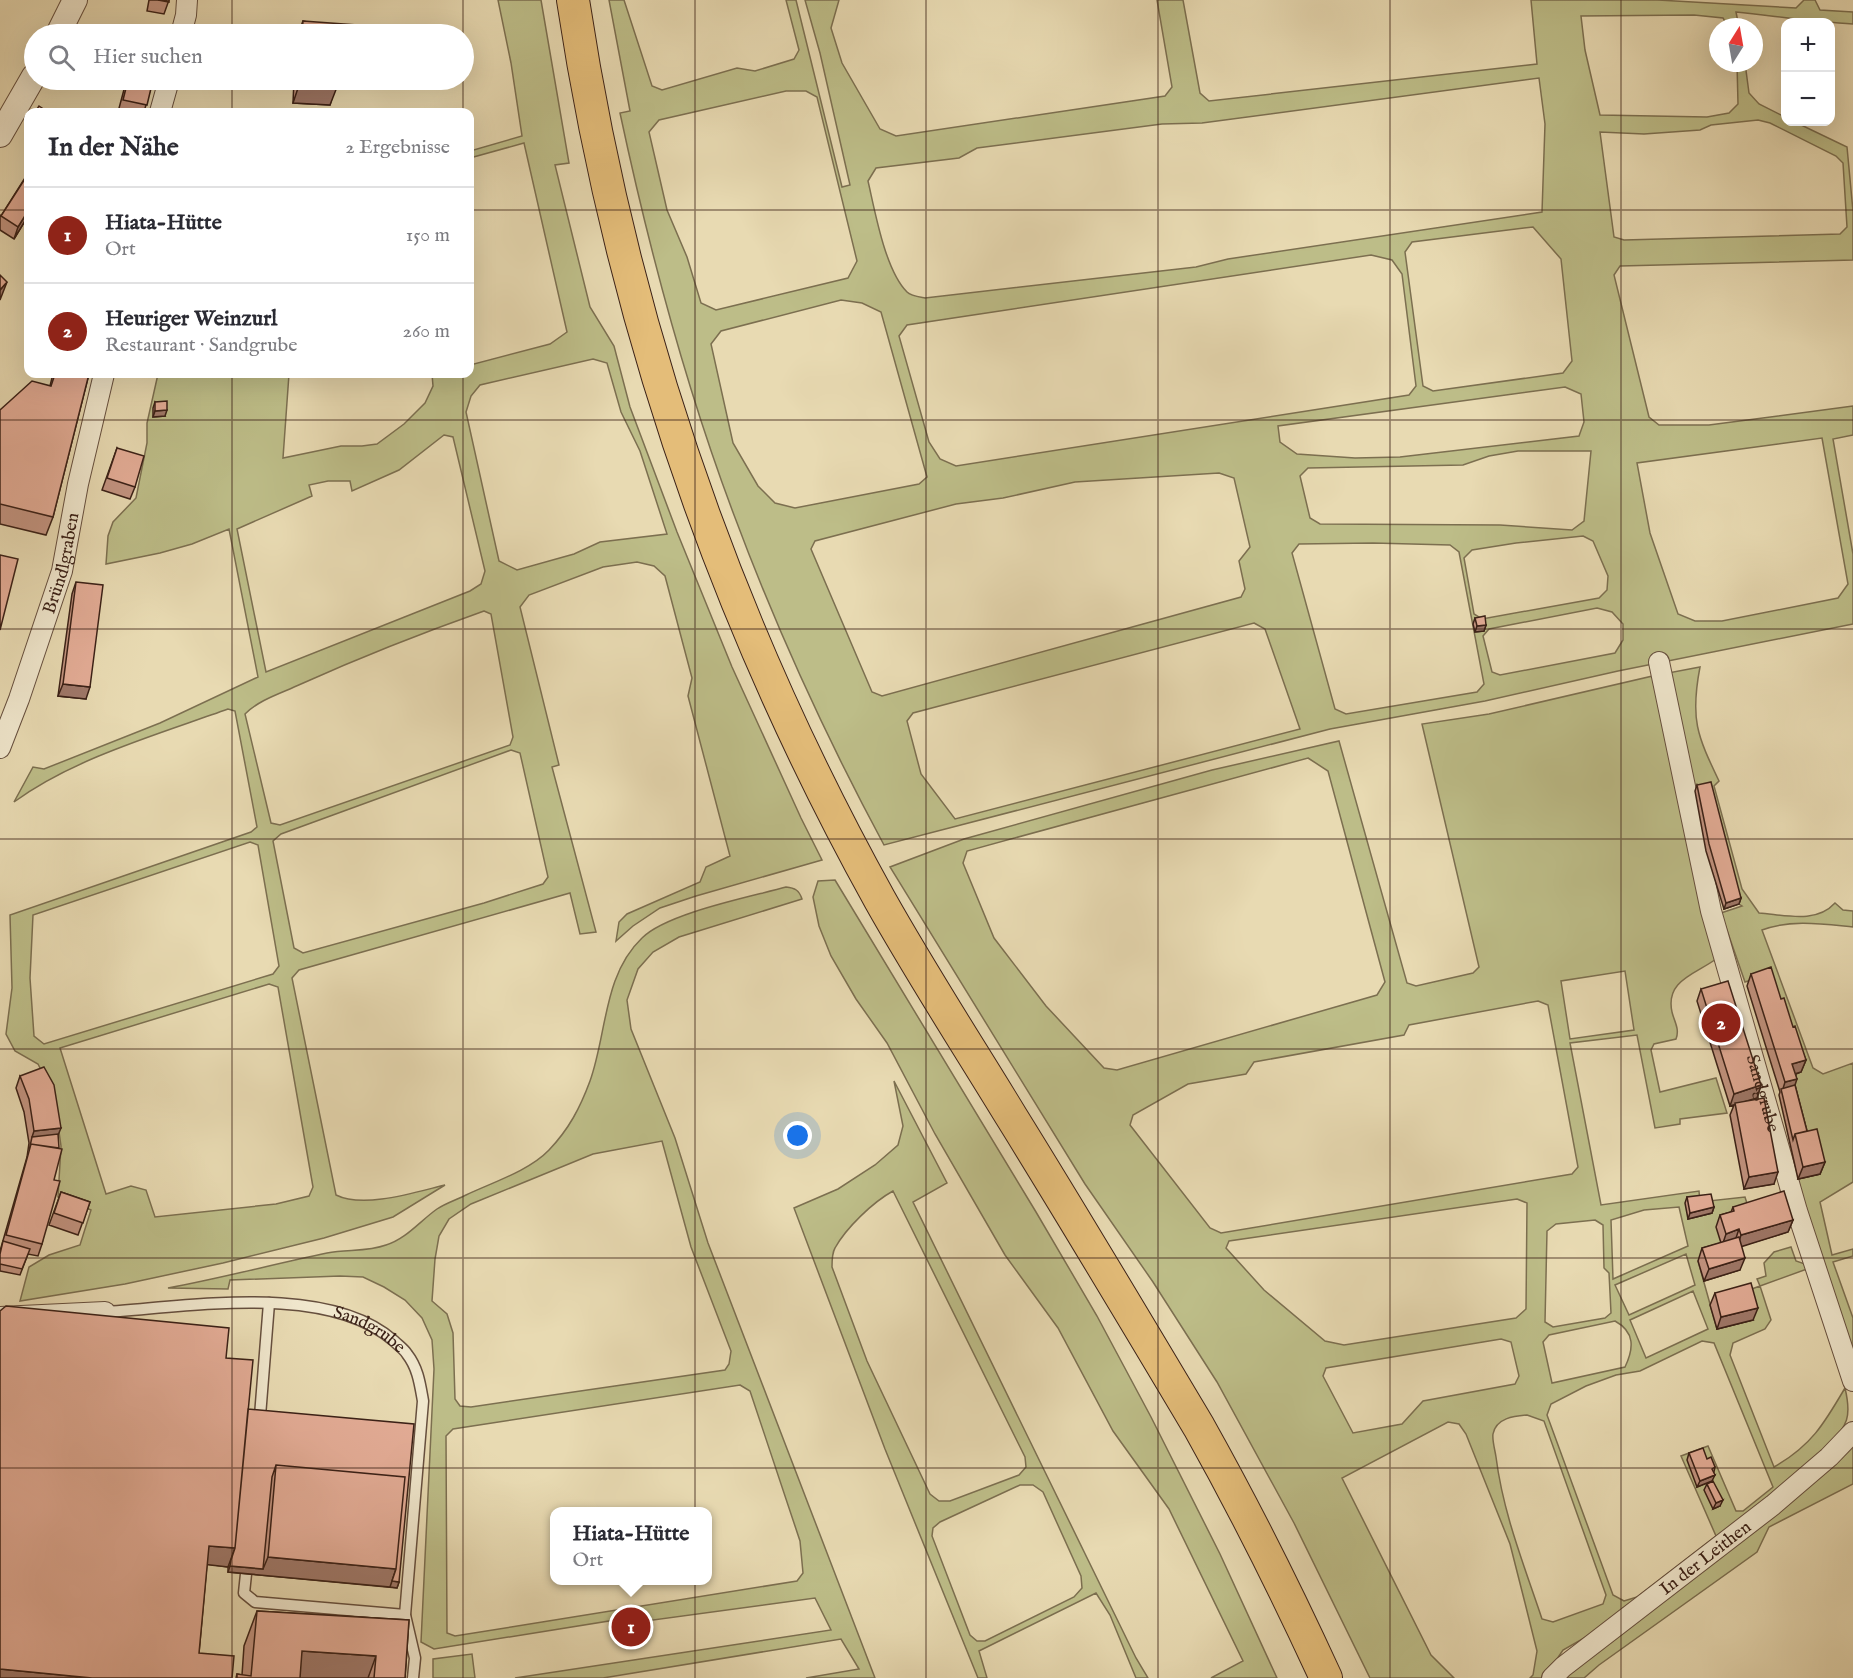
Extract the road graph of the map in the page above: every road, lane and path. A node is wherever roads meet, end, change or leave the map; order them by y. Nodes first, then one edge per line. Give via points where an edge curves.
1 (75, 0) edge
2 (187, 0) edge
3 (573, 0) edge
4 (63, 24) edge
5 (184, 24) edge
6 (26, 90) edge
7 (166, 90) edge
8 (161, 108) edge
9 (0, 135) edge
10 (103, 378) edge
11 (1659, 662) dead end
12 (0, 748) edge
13 (269, 1303) junction
14 (105, 1312) joint
15 (0, 1317) edge
16 (1853, 1381) edge
17 (260, 1416) edge
18 (1853, 1432) edge
19 (246, 1574) edge
20 (405, 1616) junction
21 (1324, 1675) edge
22 (413, 1678) edge
23 (1552, 1678) edge

1 - 4 street
2 - 5 street
3 - 21 main road via 600,158 638,314 692,482 740,609 801,746 880,900 1238,1497
6 - 9 street
7 - 8 street
10 - 12 street, Bründlgraben via 62,571
11 - 16 street, Sandgrube via 1712,911 1797,1211
13 - 14 lane, Sandgrube via 191,1304
13 - 17 lane
13 - 20 lane, Sandgrube via 324,1309 354,1317 384,1332 407,1353 418,1373 423,1401
14 - 15 street, Sandgrube
18 - 23 street, In der Leithen via 1773,1505
19 - 20 lane via 244,1593 255,1602
20 - 22 lane, Sandgrube via 415,1658

